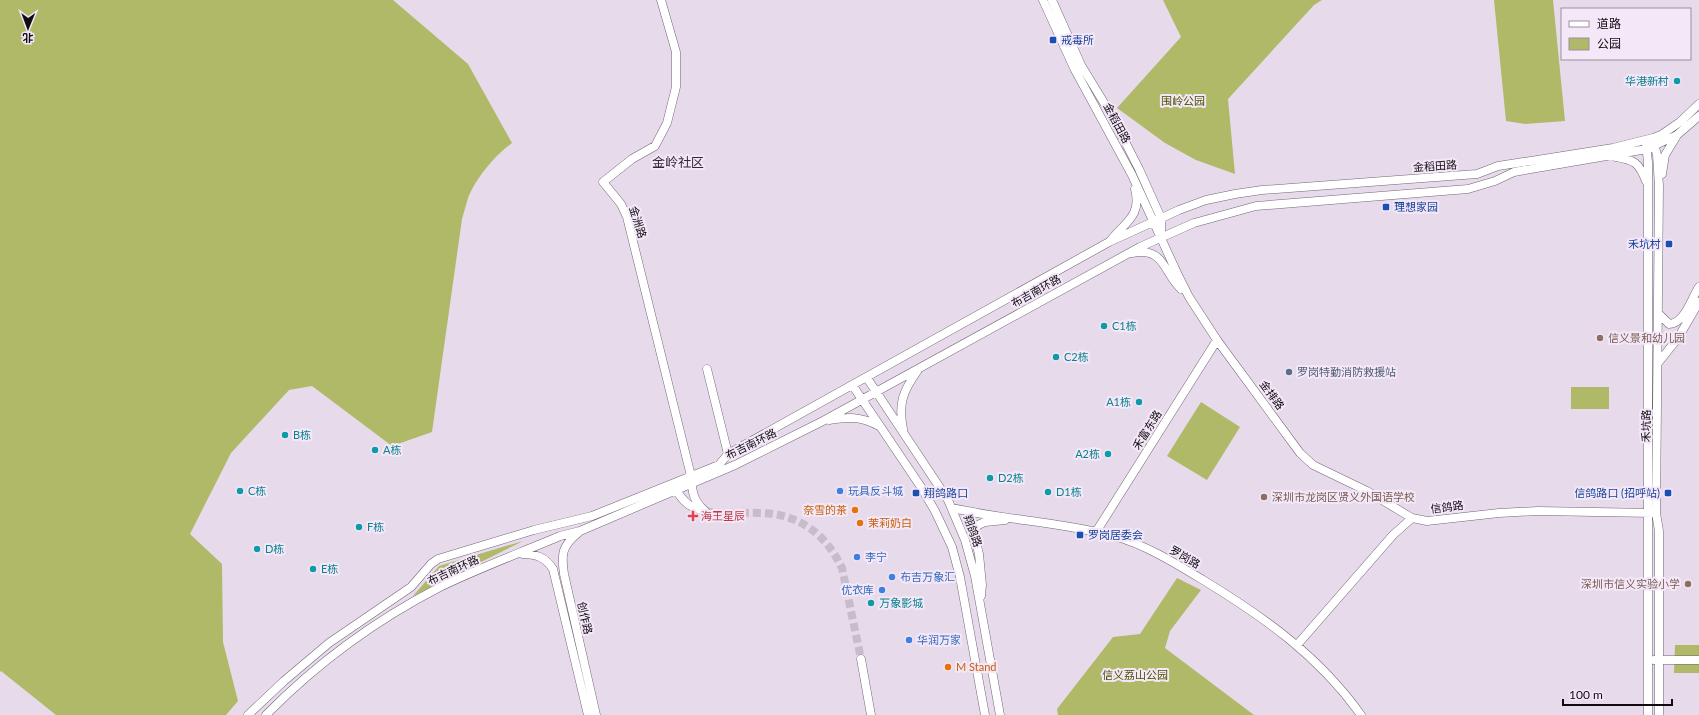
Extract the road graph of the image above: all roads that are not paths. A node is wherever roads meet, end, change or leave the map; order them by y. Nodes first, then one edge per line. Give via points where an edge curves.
1 (660, 0) edge
2 (1043, 0) edge
3 (1052, 0) edge
4 (1699, 104) edge
5 (1699, 116) edge
6 (1677, 135) junction
7 (1650, 144) junction
8 (1610, 156) junction
9 (1132, 175) junction
10 (1647, 186) junction
11 (1659, 186) junction
12 (1256, 206) joint
13 (1157, 219) junction
14 (1161, 238) junction
15 (1109, 242) junction
16 (1125, 255) junction
17 (1699, 286) edge
18 (1189, 296) junction
19 (1699, 302) edge
20 (1659, 314) junction
21 (1217, 340) junction
22 (1658, 363) junction
23 (920, 367) junction
24 (707, 369) dead end
25 (867, 378) junction
26 (853, 386) junction
27 (876, 392) junction
28 (862, 399) junction
29 (823, 421) junction
30 (880, 426) junction
31 (903, 432) junction
32 (728, 454) junction
33 (691, 480) junction
34 (676, 490) junction
35 (952, 508) junction
36 (1652, 513) junction
37 (1412, 518) junction
38 (1015, 519) junction
39 (580, 531) junction
40 (1096, 532) junction
41 (520, 554) junction
42 (980, 603) junction
43 (1297, 645) junction
44 (860, 659) tunnel mouth
45 (1648, 660) junction
46 (1659, 660) junction
47 (1699, 660) edge
48 (248, 715) edge
49 (266, 715) edge
50 (588, 715) edge
51 (596, 715) edge
52 (871, 715) edge
53 (985, 715) edge
54 (1000, 715) edge
55 (1361, 715) edge
56 (1648, 715) edge
57 (1659, 715) edge

1 - 33 street, 金洲路 via 676,52 676,87 667,123 655,146 603,182 621,204 627,217
2 - 9 street, 金稻田路 via 1074,68
3 - 13 street, 金稻田路 via 1081,65 1112,116
4 - 7 street, 金稻田路
5 - 6 street, 金稻田路
6 - 7 street, 金稻田路
6 - 11 street via 1666,155
7 - 8 street, 金稻田路
7 - 10 street, 禾坑路
7 - 11 street, 禾坑路
7 - 13 street, 金稻田路 via 1498,166 1477,174 1262,190 1206,200
8 - 10 street via 1637,164
8 - 12 street, 金稻田路 via 1514,172 1496,182 1468,189
9 - 13 street, 金稻田路
9 - 15 street via 1137,199 1135,210 1130,220
10 - 36 street, 禾坑路
11 - 20 street, 禾坑路
12 - 14 street, 布吉南环路 via 1178,228
13 - 14 street, 金稻田路
13 - 15 street, 布吉南环路
14 - 16 street, 布吉南环路
14 - 18 street, 金排路
15 - 25 street, 布吉南环路
16 - 18 street via 1141,252 1157,256 1177,285
16 - 23 street, 布吉南环路
17 - 20 street via 1680,320 1669,324
18 - 21 street, 金排路
19 - 22 street via 1678,338
20 - 22 street, 禾坑路
21 - 37 street, 金排路 via 1304,457 1313,465 1367,491
21 - 40 street, 禾富东路
22 - 36 street, 禾坑路
23 - 27 street, 布吉南环路
23 - 31 street via 902,398
24 - 32 street
25 - 26 street, 布吉南环路
25 - 27 street, 翔鸽路
26 - 28 street
26 - 32 street, 布吉南环路
27 - 28 street, 布吉南环路
27 - 31 street, 翔鸽路
28 - 29 street, 布吉南环路
28 - 30 street
29 - 30 street via 854,417
29 - 33 street, 布吉南环路 via 736,464
30 - 53 street via 935,511 956,561
31 - 35 street, 翔鸽路
32 - 33 street, 布吉南环路 via 719,465
33 - 34 street, 布吉南环路
33 - 34 street via 694,500 705,511 688,505
33 - 48 street, 布吉南环路 via 592,516 534,530 438,559 411,587 329,643
34 - 39 street, 布吉南环路
35 - 38 street, 罗岗路
35 - 42 street, 翔鸽路 via 970,558
36 - 37 street, 信鸽路 via 1538,511 1492,513 1427,521
36 - 45 street, 禾坑路
36 - 46 street, 禾坑路 via 1659,531
37 - 43 street via 1393,535
38 - 40 street, 罗岗路
38 - 42 street via 985,522 975,529 982,585
39 - 41 street, 布吉南环路 via 560,536
39 - 51 street, 创作路 via 569,540 564,549 562,562
40 - 43 street, 罗岗路 via 1135,543 1163,556 1242,603
41 - 49 street, 布吉南环路 via 440,587 392,615 319,667
41 - 50 street, 创作路 via 541,557 548,561 553,569
42 - 54 street, 翔鸽路
43 - 55 street, 罗岗路 via 1343,691
44 - 52 street
45 - 46 street
45 - 56 street, 禾坑路
46 - 47 street
46 - 57 street, 禾坑路

